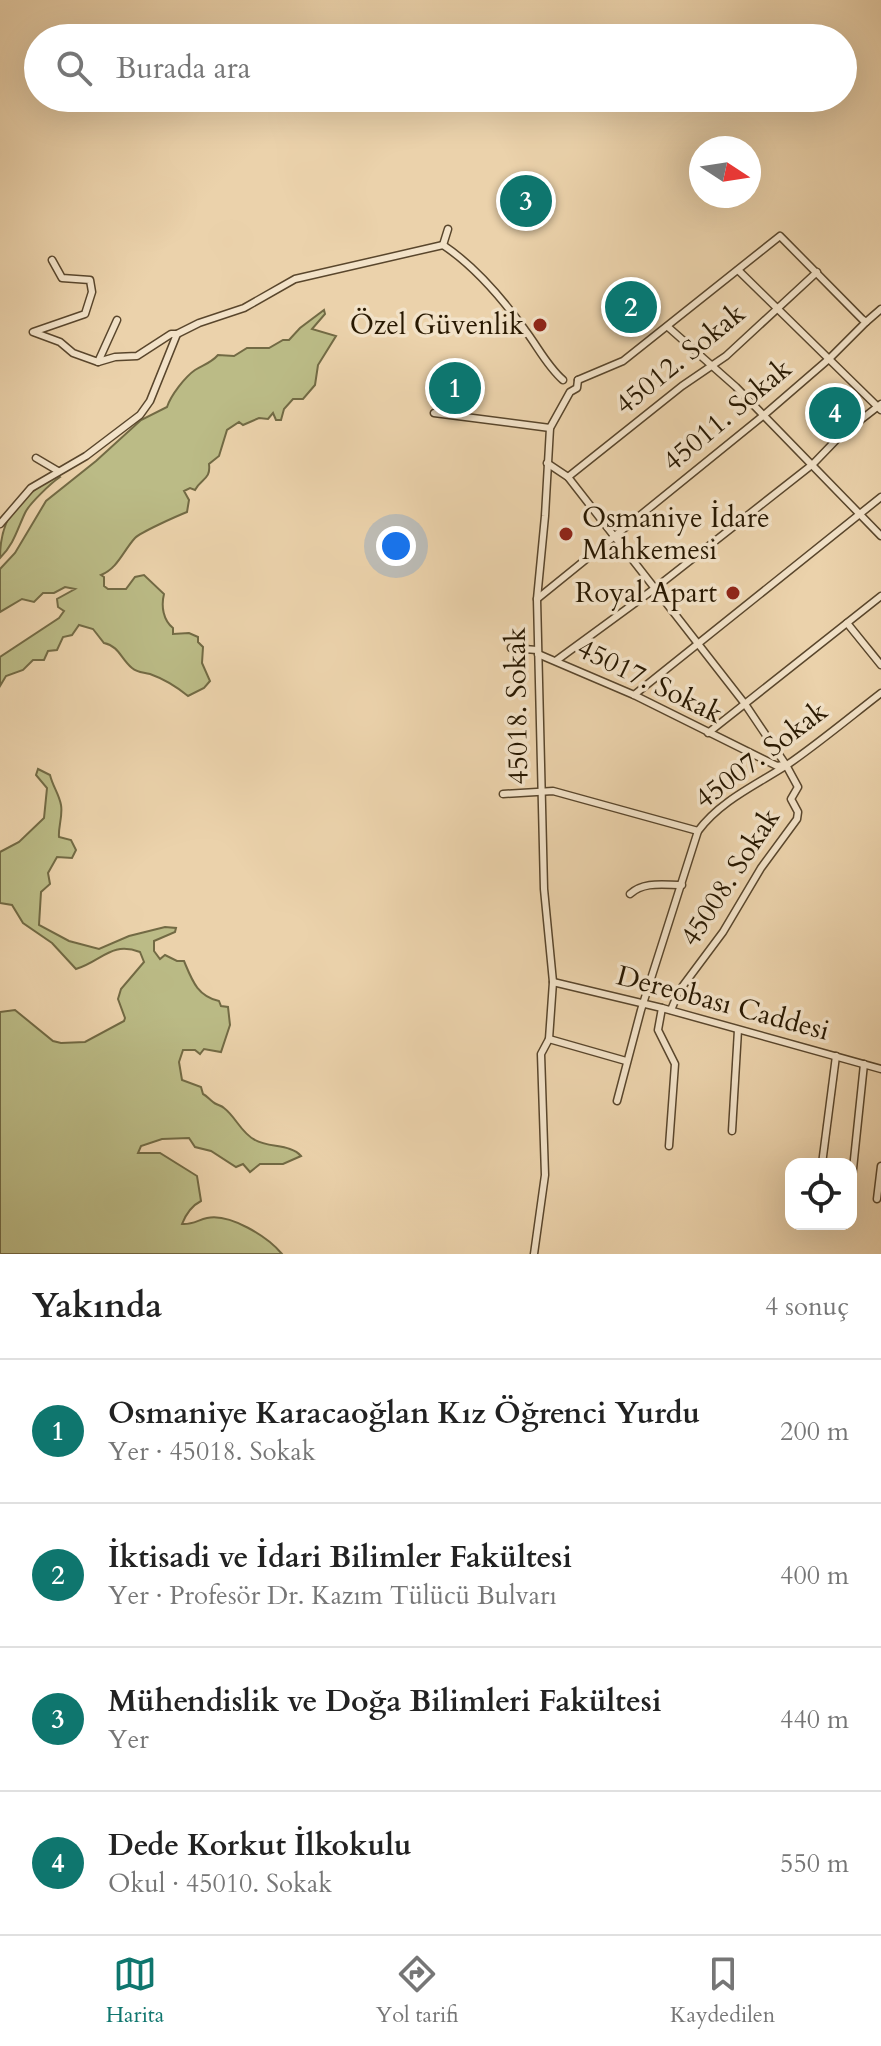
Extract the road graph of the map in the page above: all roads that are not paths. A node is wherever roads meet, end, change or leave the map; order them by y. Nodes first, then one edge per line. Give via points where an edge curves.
1 (448, 229) dead end
2 (443, 245) junction
3 (52, 260) dead end
4 (738, 270) junction
5 (817, 272) junction
6 (777, 309) junction
7 (881, 309) edge
8 (117, 320) dead end
9 (866, 322) junction
10 (668, 327) junction
11 (177, 334) junction
12 (830, 358) junction
13 (98, 362) junction
14 (708, 366) junction
15 (563, 380) junction
16 (578, 380) junction
17 (570, 392) junction
18 (880, 407) edge
19 (434, 413) dead end
20 (764, 415) junction
21 (550, 428) junction
22 (36, 458) dead end
23 (547, 463) junction
24 (813, 464) junction
25 (58, 471) junction
26 (568, 477) junction
27 (881, 497) edge
28 (860, 514) junction
29 (0, 524) edge
30 (881, 536) edge
31 (614, 537) junction
32 (654, 589) junction
33 (881, 596) edge
34 (537, 599) junction
35 (847, 623) junction
36 (698, 644) junction
37 (511, 648) dead end
38 (538, 652) junction
39 (557, 660) junction
40 (881, 665) edge
41 (881, 693) edge
42 (634, 695) junction
43 (745, 704) junction
44 (708, 733) junction
45 (786, 765) junction
46 (540, 791) junction
47 (503, 794) dead end
48 (698, 831) junction
49 (682, 885) junction
50 (630, 894) dead end
51 (553, 982) junction
52 (643, 1003) junction
53 (662, 1008) junction
54 (671, 1010) junction
55 (738, 1030) junction
56 (549, 1039) junction
57 (836, 1056) junction
58 (626, 1061) junction
59 (864, 1064) junction
60 (881, 1069) edge
61 (617, 1101) dead end
62 (732, 1131) dead end
63 (669, 1146) dead end
64 (823, 1158) edge
65 (854, 1158) edge
66 (881, 1166) edge
67 (877, 1199) dead end
68 (534, 1254) edge

1 - 2 street
2 - 11 street via 295,279 244,308
2 - 15 street via 491,288
3 - 13 street via 62,278 90,280 92,292 85,314 33,332
4 - 5 street via 780,236
4 - 6 street
4 - 10 street
5 - 6 street, 45012. Sokak
5 - 9 street
6 - 12 street
6 - 14 street, 45012. Sokak
7 - 9 street, 45011. Sokak
8 - 13 street
9 - 12 street, 45011. Sokak
10 - 14 street
10 - 16 street via 623,361
11 - 13 street via 137,356
11 - 25 street via 140,415
12 - 18 street
12 - 20 street, 45011. Sokak
14 - 20 street
14 - 26 street, 45012. Sokak
15 - 16 street via 572,375
15 - 17 street via 563,388
16 - 17 street
17 - 21 street, 45018. Sokak
18 - 24 street
19 - 21 street
20 - 24 street
20 - 31 street, 45011. Sokak
21 - 23 street, 45018. Sokak
22 - 25 street
23 - 26 street
23 - 34 street, 45018. Sokak
24 - 28 street
24 - 32 street
25 - 29 street via 31,488
26 - 31 street
27 - 28 street
28 - 30 street
28 - 36 street
31 - 32 street
31 - 34 street, 45011. Sokak
32 - 36 street
32 - 39 street
33 - 35 street
34 - 38 street, 45018. Sokak
35 - 40 street
35 - 43 street
36 - 42 street
36 - 43 street
37 - 38 street, 45017. Sokak
38 - 39 street, 45017. Sokak
38 - 46 street, 45018. Sokak
39 - 42 street, 45017. Sokak
41 - 45 street, 45007. Sokak
42 - 44 street, 45017. Sokak
43 - 44 street
43 - 45 street
44 - 45 street, 45017. Sokak via 777,766
45 - 48 street, 45007. Sokak via 709,816
45 - 54 street, 45008. Sokak via 798,787 791,799 797,819
46 - 47 street
46 - 48 street
46 - 51 street, 45018. Sokak
48 - 49 street, 45007. Sokak
49 - 50 street via 648,885
49 - 52 street, 45007. Sokak
51 - 52 street, Dereobası Caddesi
51 - 56 street, 45018. Sokak
52 - 53 street, Dereobası Caddesi
52 - 58 street, 45007. Sokak
53 - 54 street, Dereobası Caddesi
53 - 63 street via 658,1030 675,1064
54 - 55 street, Dereobası Caddesi
55 - 57 street, Dereobası Caddesi
55 - 62 street
56 - 58 street
56 - 68 street, 45018. Sokak via 541,1054 545,1175
57 - 59 street, Dereobası Caddesi
57 - 64 street
58 - 61 street, 45007. Sokak
59 - 60 street, Dereobası Caddesi
59 - 65 street
66 - 67 street

